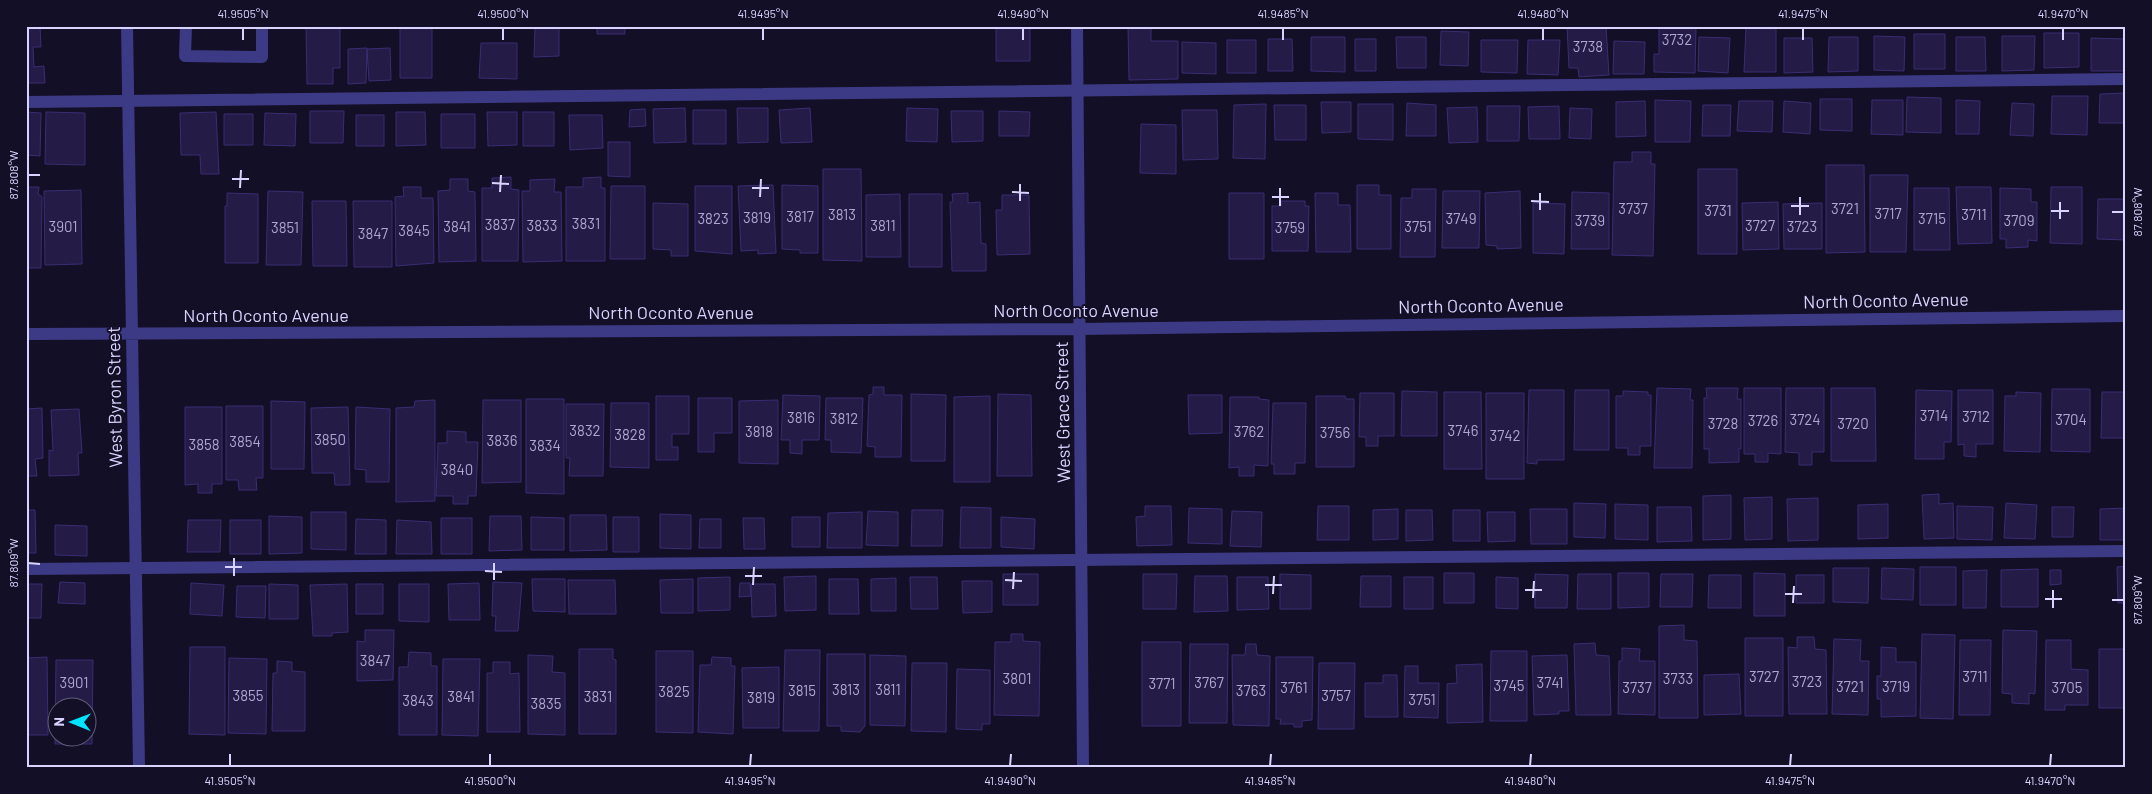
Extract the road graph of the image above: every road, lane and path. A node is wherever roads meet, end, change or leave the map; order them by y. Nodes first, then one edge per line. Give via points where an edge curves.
1 (127, 26) edge
2 (186, 26) edge
3 (262, 26) edge
4 (1077, 26) edge
5 (2126, 79) edge
6 (1077, 90) junction
7 (128, 101) junction
8 (26, 102) edge
9 (2126, 316) edge
10 (1079, 329) junction
11 (26, 334) edge
12 (132, 334) junction
13 (2126, 551) edge
14 (1082, 561) junction
15 (136, 568) junction
16 (26, 569) edge
17 (139, 768) edge
18 (1083, 768) edge

1 - 7 street, West Byron Street
2 - 3 street via 186,56 262,57
4 - 6 street, West Grace Street
5 - 6 street
6 - 7 street
6 - 10 street, West Grace Street
7 - 8 street
7 - 12 street, West Byron Street
9 - 10 street, North Oconto Avenue
10 - 12 street, North Oconto Avenue
10 - 14 street, West Grace Street
11 - 12 street, North Oconto Avenue
12 - 15 street, West Byron Street
13 - 14 street
14 - 15 street
14 - 18 street, West Grace Street
15 - 16 street
15 - 17 street, West Byron Street

